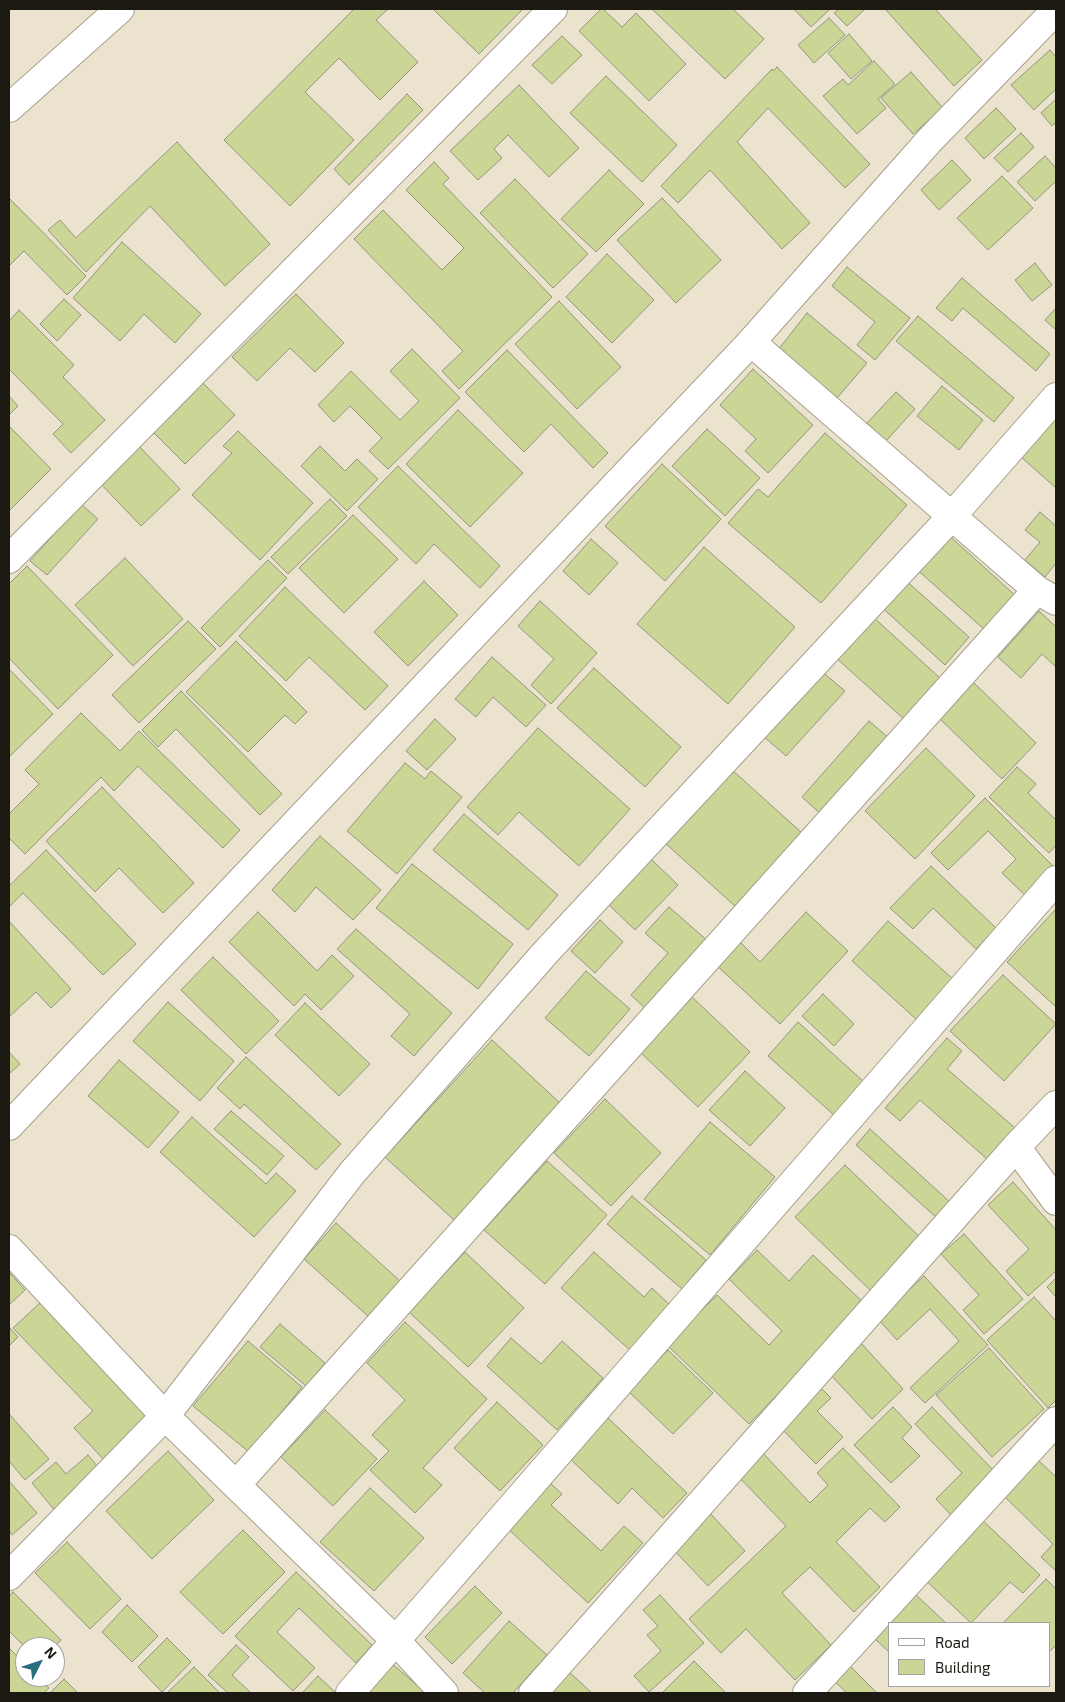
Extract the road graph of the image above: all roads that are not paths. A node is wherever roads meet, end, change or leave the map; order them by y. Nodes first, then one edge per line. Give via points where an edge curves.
1 (120, 9) edge
2 (553, 9) edge
3 (1056, 10) edge
4 (9, 108) edge
5 (751, 342) junction
6 (1056, 397) edge
7 (952, 516) junction
8 (9, 559) edge
9 (1046, 596) edge
10 (1056, 880) edge
11 (1056, 1105) edge
12 (9, 1126) edge
13 (1016, 1147) junction
14 (1056, 1201) edge
15 (9, 1249) edge
16 (165, 1416) junction
17 (1056, 1421) edge
18 (236, 1485) junction
19 (9, 1576) edge
20 (395, 1640) junction
21 (350, 1693) edge
22 (444, 1693) edge
23 (533, 1693) edge
24 (807, 1693) edge

1 - 4 street
2 - 8 street
3 - 5 street via 929,141
5 - 7 street
5 - 12 street
6 - 7 street
7 - 9 street
7 - 16 street via 546,952 365,1159
9 - 18 street
10 - 20 street
11 - 13 street
13 - 14 street
13 - 23 street
15 - 16 street
16 - 18 street
16 - 19 street
17 - 24 street
18 - 20 street
20 - 21 street
20 - 22 street

